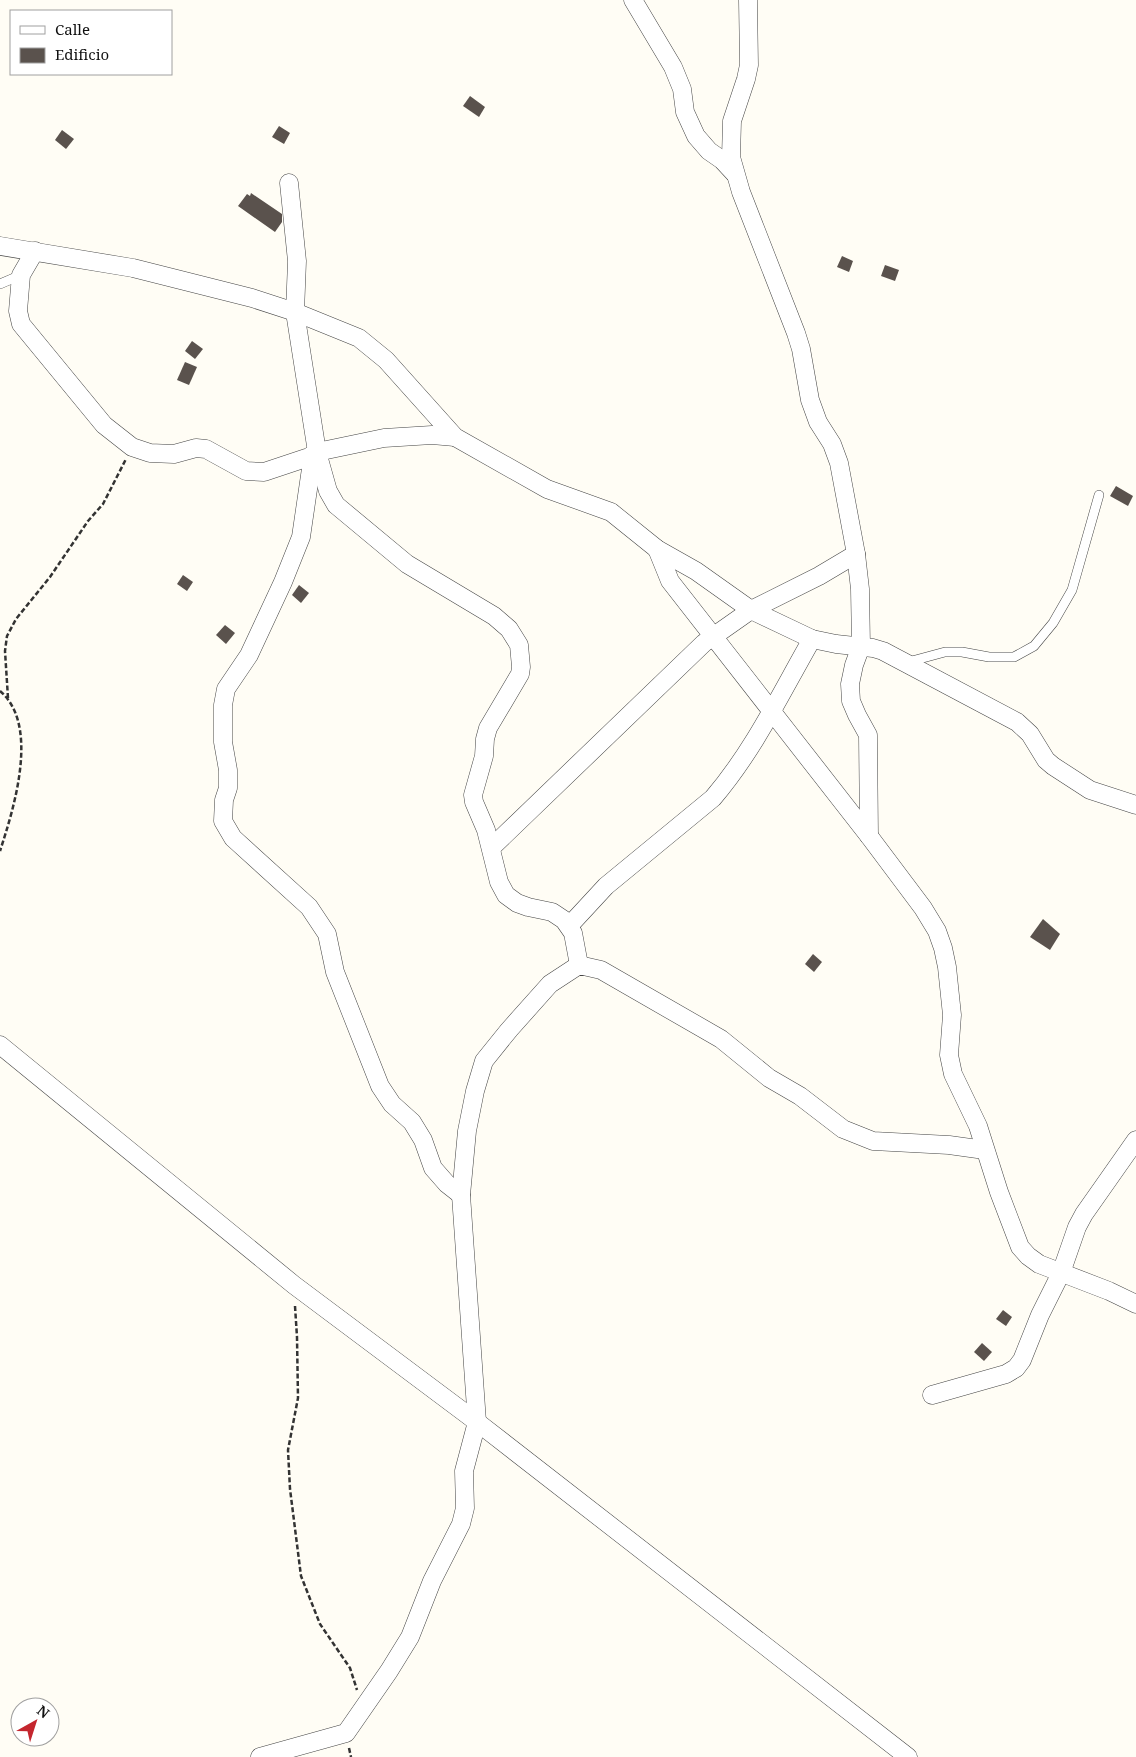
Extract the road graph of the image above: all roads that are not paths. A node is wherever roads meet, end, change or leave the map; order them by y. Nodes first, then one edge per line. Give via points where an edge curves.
1 (633, 0) edge
2 (748, 0) edge
3 (735, 174) junction
4 (289, 183) dead end
5 (0, 246) edge
6 (35, 251) junction
7 (21, 275) junction
8 (0, 284) edge
9 (295, 312) junction
10 (455, 437) junction
11 (315, 453) junction
12 (1099, 495) dead end
13 (657, 549) junction
14 (856, 554) junction
15 (751, 610) junction
16 (712, 636) junction
17 (812, 639) junction
18 (861, 646) junction
19 (906, 663) junction
20 (772, 713) junction
21 (1136, 805) edge
22 (869, 836) junction
23 (491, 848) junction
24 (569, 926) junction
25 (579, 965) junction
26 (0, 1045) edge
27 (1136, 1140) edge
28 (985, 1150) junction
29 (461, 1195) junction
30 (1061, 1273) junction
31 (1136, 1304) edge
32 (932, 1395) dead end
33 (477, 1422) junction
34 (260, 1757) edge
35 (908, 1757) edge

1 - 3 street via 674,67 682,89 685,112 696,136
2 - 3 street via 749,64 732,122 731,157
3 - 14 street via 796,333 810,400 818,422 832,444
4 - 9 street via 297,261
5 - 6 street
6 - 7 street
6 - 9 street via 133,268
7 - 8 lane
7 - 11 street via 18,311 21,324 104,425 132,446 150,453 174,454 196,448 206,449 246,471 256,473
9 - 10 street via 359,338 386,360
9 - 11 street
10 - 11 street via 384,438
10 - 13 street via 547,489 611,512
11 - 23 street via 336,505 407,564 494,616 509,629 519,645 520,674 488,728 473,794
11 - 29 street via 301,537 249,655 226,689 223,723 228,788 223,821 233,838 309,908 327,934 335,972 380,1086 392,1104 412,1122 423,1140 433,1168
12 - 19 lane via 1072,590 1053,623 1034,646 1014,657 945,652
13 - 15 street via 696,571
13 - 16 street via 670,581
14 - 15 street
14 - 18 street
15 - 16 street
15 - 17 street
16 - 20 street
16 - 23 street
17 - 18 street
17 - 20 street
18 - 19 street via 883,651
18 - 22 street via 850,684 851,701 868,735
19 - 21 street via 1017,722 1030,734 1046,760 1071,779 1100,794
20 - 22 street
20 - 24 street via 713,798 606,886
22 - 28 street via 937,931 943,948 952,1015 950,1064 978,1126
23 - 24 street via 494,867 506,895 517,903 552,912
24 - 25 street
25 - 28 street via 601,970 721,1039 769,1078 800,1096 843,1129 873,1141
25 - 29 street via 550,984 484,1061 467,1131
26 - 33 street via 294,1285
27 - 30 street via 1084,1214
28 - 30 street via 1020,1247 1039,1264
29 - 33 street
30 - 31 street
30 - 32 street via 1016,1368 1006,1374
33 - 34 street via 464,1471 465,1508 461,1524 432,1581 410,1637 389,1672 346,1733
33 - 35 street

